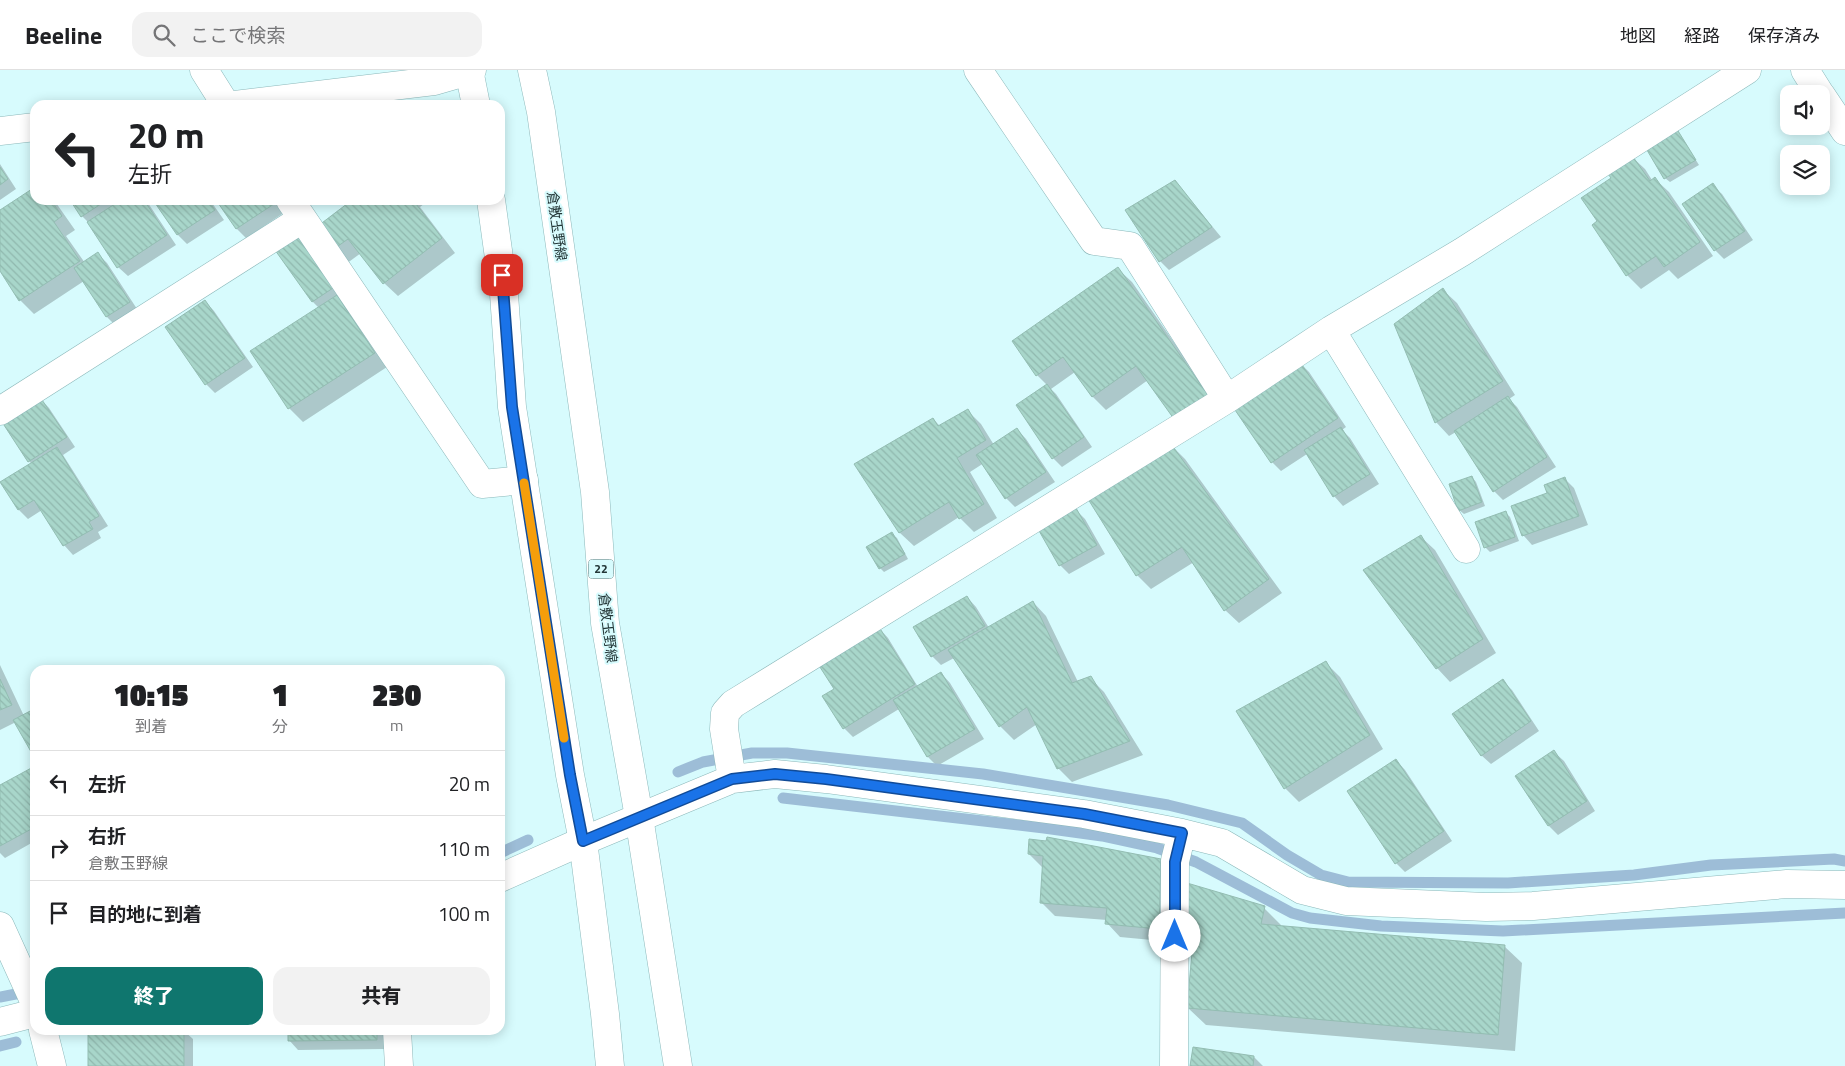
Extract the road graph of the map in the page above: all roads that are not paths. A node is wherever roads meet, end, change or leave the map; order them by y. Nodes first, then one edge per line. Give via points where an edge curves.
1 (204, 70) edge
2 (470, 70) edge
3 (532, 70) edge
4 (978, 70) edge
5 (1747, 70) edge
6 (1805, 70) edge
7 (1815, 85) edge
8 (223, 100) edge
9 (276, 100) edge
10 (475, 100) edge
11 (1830, 108) edge
12 (30, 128) edge
13 (0, 131) edge
14 (1845, 131) edge
15 (492, 205) edge
16 (296, 209) edge
17 (1330, 330) junction
18 (1227, 399) junction
19 (0, 411) edge
20 (524, 480) junction
21 (1466, 549) dead end
22 (730, 763) junction
23 (639, 817) junction
24 (583, 841) junction
25 (1179, 847) junction
26 (505, 876) edge
27 (1845, 885) edge
28 (0, 926) edge
29 (30, 996) edge
30 (30, 999) edge
31 (0, 1022) edge
32 (44, 1035) edge
33 (396, 1035) edge
34 (52, 1066) edge
35 (399, 1066) edge
36 (610, 1066) edge
37 (678, 1066) edge
38 (1174, 1066) edge

1 - 8 street
2 - 9 street via 434,81
2 - 10 street
3 - 23 street, 倉敷玉野線 / 22 via 541,112 595,492 605,623
4 - 18 street via 1094,242 1130,246
5 - 17 street via 1462,252
6 - 7 street
11 - 14 street
12 - 13 street
15 - 20 street via 504,294 512,407
16 - 19 street
16 - 20 street via 482,484
17 - 18 street
17 - 21 street
18 - 22 street via 733,704 725,713 724,729
20 - 24 street
22 - 23 street
22 - 25 street via 775,774 1084,814
23 - 24 street
23 - 37 street, 倉敷玉野線 / 22
24 - 26 street
24 - 36 street
25 - 27 street via 1222,844 1302,890 1346,901 1486,907 1787,884
25 - 38 street
28 - 29 street
30 - 31 street
32 - 34 street
33 - 35 street

